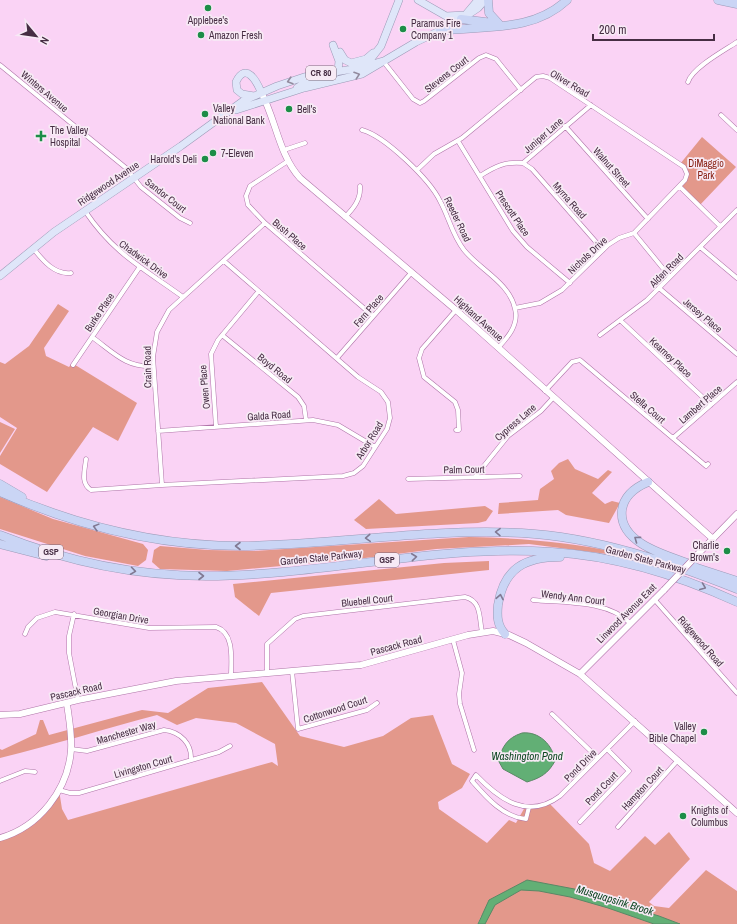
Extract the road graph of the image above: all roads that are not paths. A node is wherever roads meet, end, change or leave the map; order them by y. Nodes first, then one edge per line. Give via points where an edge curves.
1 (399, 0) edge
2 (419, 0) edge
3 (478, 0) edge
4 (485, 0) edge
5 (488, 0) edge
6 (562, 0) edge
7 (567, 0) edge
8 (718, 0) edge
9 (737, 4) edge
10 (553, 10) junction
11 (463, 17) junction
12 (499, 24) junction
13 (511, 26) junction
14 (440, 31) junction
15 (384, 36) junction
16 (737, 42) edge
17 (383, 61) junction
18 (0, 65) edge
19 (366, 66) junction
20 (338, 70) junction
21 (688, 82) dead end
22 (521, 90) junction
23 (292, 91) junction
24 (261, 92) junction
25 (254, 96) junction
26 (265, 100) junction
27 (591, 105) junction
28 (231, 111) junction
29 (720, 115) dead end
30 (565, 126) junction
31 (362, 130) dead end
32 (737, 130) edge
33 (458, 141) junction
34 (305, 143) dead end
35 (284, 150) junction
36 (288, 161) junction
37 (523, 163) junction
38 (682, 165) joint
39 (417, 170) junction
40 (480, 176) junction
41 (133, 178) junction
42 (360, 186) dead end
43 (680, 187) junction
44 (737, 210) edge
45 (84, 211) junction
46 (344, 216) junction
47 (648, 219) junction
48 (190, 223) dead end
49 (265, 223) junction
50 (720, 226) junction
51 (634, 234) junction
52 (700, 247) junction
53 (33, 248) junction
54 (603, 250) junction
55 (224, 261) junction
56 (139, 268) junction
57 (411, 273) junction
58 (71, 274) dead end
59 (0, 276) edge
60 (670, 277) junction
61 (737, 278) edge
62 (570, 283) junction
63 (659, 288) junction
64 (258, 292) junction
65 (183, 297) junction
66 (515, 308) junction
67 (456, 310) junction
68 (373, 316) junction
69 (621, 321) junction
70 (222, 335) junction
71 (600, 335) dead end
72 (92, 337) junction
73 (498, 348) junction
74 (737, 354) edge
75 (337, 358) junction
76 (73, 365) dead end
77 (153, 366) junction
78 (737, 382) edge
79 (545, 390) junction
80 (553, 398) junction
81 (711, 405) junction
82 (306, 420) junction
83 (216, 427) junction
84 (456, 430) dead end
85 (158, 431) junction
86 (673, 438) junction
87 (375, 447) junction
88 (86, 459) dead end
89 (708, 464) dead end
90 (520, 476) dead end
91 (475, 478) junction
92 (408, 479) dead end
93 (648, 482) junction
94 (0, 484) edge
95 (162, 485) junction
96 (0, 492) edge
97 (737, 515) edge
98 (82, 523) junction
99 (537, 534) junction
100 (0, 535) edge
101 (713, 539) junction
102 (0, 544) edge
103 (612, 559) junction
104 (104, 566) junction
105 (724, 576) junction
106 (737, 581) edge
107 (737, 589) edge
108 (654, 599) junction
109 (533, 600) dead end
110 (737, 602) edge
111 (74, 614) junction
112 (630, 623) junction
113 (482, 632) junction
114 (25, 634) dead end
115 (505, 634) junction
116 (453, 640) junction
117 (292, 671) junction
118 (267, 673) junction
119 (580, 674) junction
120 (231, 676) junction
121 (737, 693) edge
122 (78, 700) junction
123 (377, 703) dead end
124 (66, 704) junction
125 (552, 714) dead end
126 (0, 716) edge
127 (635, 721) junction
128 (230, 746) dead end
129 (71, 749) junction
130 (607, 749) junction
131 (474, 750) dead end
132 (598, 758) junction
133 (191, 760) junction
134 (678, 760) junction
135 (35, 772) dead end
136 (0, 781) edge
137 (59, 790) junction
138 (529, 807) junction
139 (737, 812) edge
140 (580, 822) dead end
141 (618, 827) dead end
142 (0, 838) edge

1 - 15 main road
2 - 11 main road via 446,16
3 - 11 main road, Ridgewood Avenue / CR 80
4 - 11 main road, Ridgewood Avenue / CR 80 via 478,8
5 - 12 highway via 489,13
6 - 10 highway
7 - 10 highway
8 - 9 highway
10 - 13 highway via 532,21
11 - 12 highway
11 - 14 main road, Ridgewood Avenue / CR 80
12 - 13 highway
13 - 14 highway
14 - 17 main road, Ridgewood Avenue / CR 80
15 - 19 main road via 379,50
15 - 20 main road via 370,55 354,63 345,60 335,44 339,61
16 - 21 street via 693,73
17 - 19 main road, Ridgewood Avenue / CR 80
17 - 22 street, Stevens Court via 417,102 424,102 486,55 496,59
23 -> 17 main road, Ridgewood Avenue / CR 80 via 355,76
18 - 41 street, Winters Avenue via 114,158
19 - 20 main road, Ridgewood Avenue / CR 80
20 - 23 main road via 331,76 306,82
20 -> 24 main road, Ridgewood Avenue / CR 80 via 304,77
22 - 27 street, Oliver Road via 536,77 547,76
22 - 33 street, Oliver Road
23 - 26 main road, Ridgewood Avenue / CR 80
24 - 25 main road, Ridgewood Avenue / CR 80
24 - 25 main road via 254,77 247,74 241,76 236,82 237,90 242,94
24 - 26 street, Highland Avenue
25 - 28 main road, Ridgewood Avenue / CR 80
26 - 28 main road, Ridgewood Avenue / CR 80
26 - 35 street, Highland Avenue
27 - 30 street, Juniper Lane
27 - 38 street, Oliver Road
28 - 41 main road, Ridgewood Avenue / CR 80
29 - 32 street
30 - 37 street, Juniper Lane
30 - 47 street, Walnut Street
31 - 39 street, Reeder Road via 376,136
33 - 39 street, Oliver Road via 434,154
33 - 40 street, Prescott Place
34 - 35 street
35 - 36 street, Highland Avenue
36 - 46 street, Highland Avenue via 300,178
36 - 49 street, Bush Place via 257,181 246,192 248,205
37 - 40 street, Juniper Lane via 502,164
37 - 54 street, Myrna Road via 532,169
38 - 43 street, Nichols Drive via 686,170 686,177
39 - 66 street, Reeder Road via 440,199 452,231 461,246 470,258 506,290
40 - 62 street, Prescott Place via 519,239
41 - 45 main road, Ridgewood Avenue / CR 80
41 - 48 street, Sandor Court via 180,218
42 - 46 street via 358,200
43 - 47 street, Nichols Drive
43 - 50 street
44 - 50 street, Alden Road
45 - 53 main road, Ridgewood Avenue / CR 80
45 - 56 street, Chadwick Drive via 111,245
46 - 57 street, Highland Avenue
47 - 51 street, Nichols Drive
49 - 55 street, Crain Road
49 - 68 street, Bush Place
50 - 52 street, Alden Road
51 - 54 street, Nichols Drive via 618,238
51 - 60 street
52 - 60 street, Alden Road
52 - 61 street
53 - 58 street via 53,269 62,274
53 - 59 main road, Ridgewood Avenue / CR 80
54 - 62 street, Nichols Drive
55 - 64 street, Arbor Road
55 - 65 street, Crain Road
56 - 65 street, Chadwick Drive
56 - 72 street, Burke Place
57 - 67 street, Highland Avenue
57 - 68 street, Fern Place
60 - 63 street, Alden Road
62 - 66 street, Nichols Drive via 547,300
63 - 69 street, Alden Road
63 - 74 street, Jersey Place
64 - 70 street, Owen Place
64 - 75 street, Arbor Road
65 - 77 street, Crain Road via 160,323 154,341
66 - 73 street via 513,329
67 - 73 street, Highland Avenue
67 - 84 street via 422,349 419,358 424,377 452,398 457,406 459,430
68 - 75 street, Fern Place
69 - 71 street, Alden Road
69 - 81 street, Kearney Place
70 - 82 street, Boyd Road via 298,397 304,406
70 - 83 street, Owen Place via 212,349 210,360
72 - 76 street, Burke Place
72 - 77 street via 134,365
73 - 79 street, Highland Avenue
75 - 87 street, Arbor Road via 380,392 388,402 389,424
77 - 85 street, Crain Road
78 - 81 street, Lambert Place
79 - 80 street, Highland Avenue
79 - 86 street, Stella Court via 572,362 577,359 583,361
80 - 91 street, Cypress Lane via 541,411 508,436
80 - 93 street, Highland Avenue
81 - 86 street, Lambert Place
82 - 83 street, Galda Road
82 - 87 street, Galda Road via 338,426
83 - 85 street, Galda Road
85 - 95 street, Crain Road
86 - 89 street, Stella Court via 706,466
87 - 95 street, Arbor Road via 359,470 343,476
88 - 95 street, Arbor Road via 84,482 91,490
90 - 91 street, Palm Court
91 - 92 street, Palm Court
93 - 101 street, Highland Avenue
105 -> 93 highway via 655,550 638,541 627,531 622,516 625,501 632,492
94 - 98 highway
96 - 98 highway, Garden State Parkway / GSP
97 - 101 street, Linwood Avenue East
99 -> 98 highway, Garden State Parkway / GSP via 463,532 227,546 153,539
99 - 105 highway, Garden State Parkway / GSP via 555,534 618,545
99 - 107 highway, Garden State Parkway / GSP via 617,548 688,570
100 - 104 highway, Garden State Parkway / GSP via 46,551
101 - 108 street, Linwood Avenue East, bridge
102 - 104 highway via 73,563
104 -> 103 highway, Garden State Parkway / GSP via 148,573 207,576 252,574 487,551 554,552
103 -> 110 highway, Garden State Parkway / GSP via 684,579
115 -> 103 highway via 497,619 500,595 506,579 522,564 552,557
105 - 106 highway, Garden State Parkway / GSP
108 - 112 street, Linwood Avenue East
108 - 121 street, Ridgewood Road
109 - 112 street, Wendy Ann Court via 606,608
111 - 114 street, Georgian Drive via 55,612 42,615 32,622
111 - 120 street, Georgian Drive via 149,628 220,628 230,640
111 - 122 street via 69,636 69,653
112 - 119 street, Linwood Avenue East
113 - 115 street, Pascack Road
113 - 116 street, Pascack Road
113 - 118 street, Bluebell Court via 477,606 465,597 302,616 294,619 267,644
115 - 119 street, Pascack Road
116 - 117 street, Pascack Road via 361,665
116 - 131 street via 462,673 460,704
117 - 118 street, Pascack Road
117 - 123 street, Cottonwood Court via 298,729 366,710
118 - 120 street, Pascack Road
119 - 127 street, Pascack Road
120 - 122 street, Pascack Road via 169,682
122 - 124 street, Pascack Road
124 - 126 street, Pascack Road
124 - 129 street
125 - 132 street
127 - 130 street, Pond Drive
127 - 134 street, Pascack Road
128 - 133 street, Livingston Court
129 - 133 street, Manchester Way via 87,751 164,730 184,739
129 - 137 street via 67,771
130 - 132 street, Pond Drive
130 - 140 street, Pond Court via 629,771
132 - 138 street, Pond Drive via 555,800
133 - 137 street, Livingston Court via 79,793
134 - 139 street, Pascack Road
134 - 141 street, Hampton Court
135 - 136 street via 26,771
137 - 142 street via 33,821
138 - 138 street, Pond Drive via 526,819 520,819 500,809 472,781 476,775 500,796

